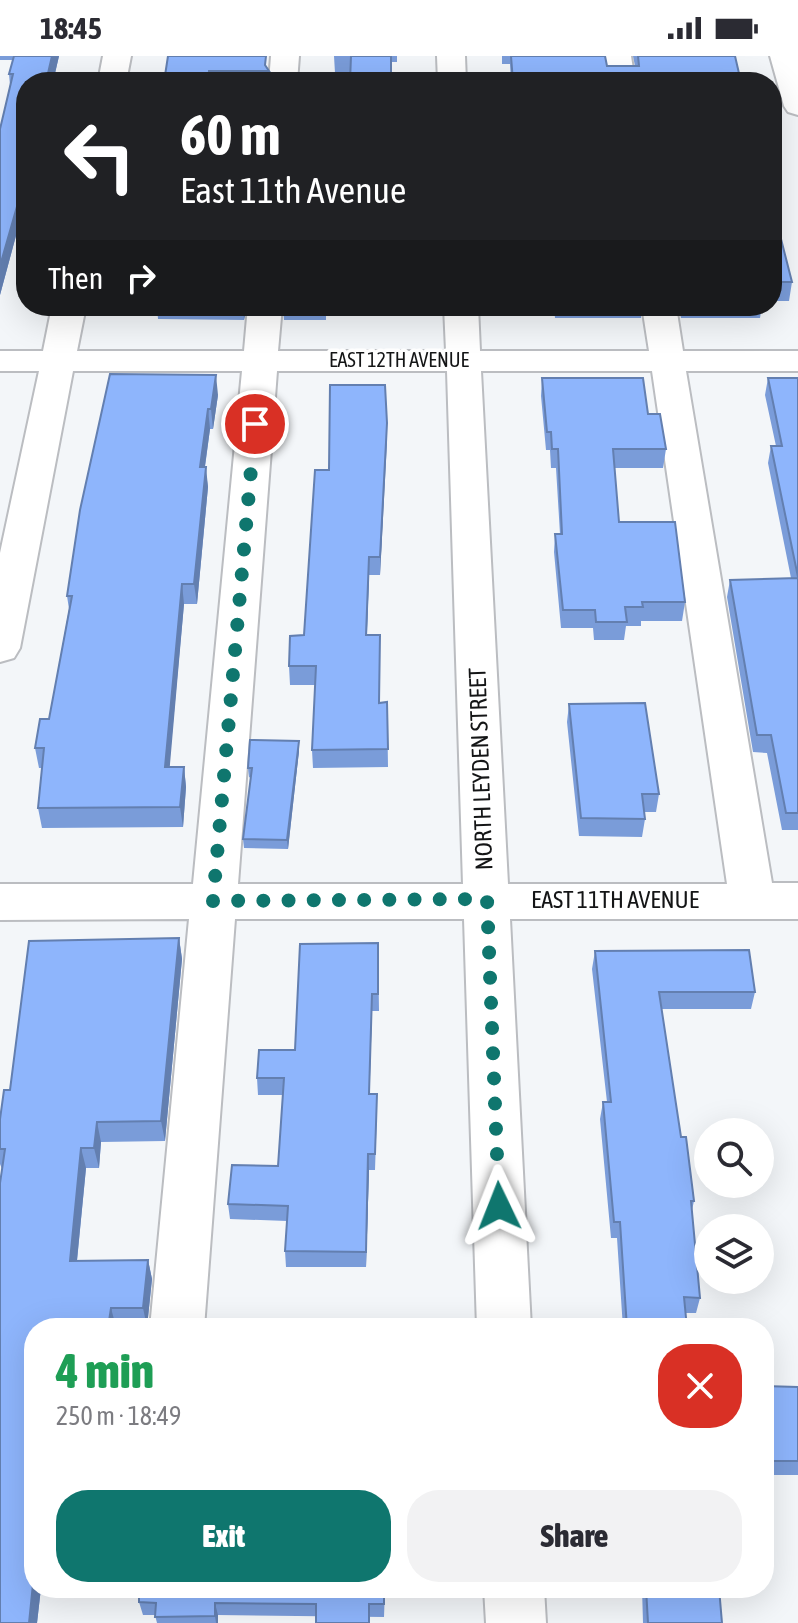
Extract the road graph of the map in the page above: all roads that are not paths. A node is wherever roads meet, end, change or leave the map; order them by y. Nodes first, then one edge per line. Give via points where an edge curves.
1 (784, 56) edge
2 (798, 106) edge
3 (67, 316) edge
4 (264, 316) edge
5 (462, 316) edge
6 (661, 316) edge
7 (260, 360) junction
8 (464, 360) junction
9 (668, 360) junction
10 (0, 361) edge
11 (59, 361) junction
12 (798, 361) edge
13 (5, 598) edge
14 (0, 648) edge
15 (487, 899) junction
16 (752, 900) junction
17 (213, 901) junction
18 (798, 901) edge
19 (0, 902) edge
20 (178, 1318) edge
21 (504, 1318) edge
22 (515, 1598) edge
23 (516, 1623) edge

1 - 2 street
3 - 11 street
4 - 7 street
5 - 8 street, NORTH LEYDEN STREET
6 - 9 street
7 - 8 street, EAST 12TH AVENUE
7 - 11 street, EAST 12TH AVENUE
7 - 17 street
8 - 9 street, EAST 12TH AVENUE
8 - 15 street, NORTH LEYDEN STREET
9 - 12 street, EAST 12TH AVENUE
9 - 16 street
10 - 11 street, EAST 12TH AVENUE
11 - 13 street
13 - 14 street
15 - 16 street, EAST 11TH AVENUE
15 - 17 street, EAST 11TH AVENUE
15 - 21 street, NORTH LEYDEN STREET
16 - 18 street, EAST 11TH AVENUE
17 - 19 street, EAST 11TH AVENUE
17 - 20 street
22 - 23 street

